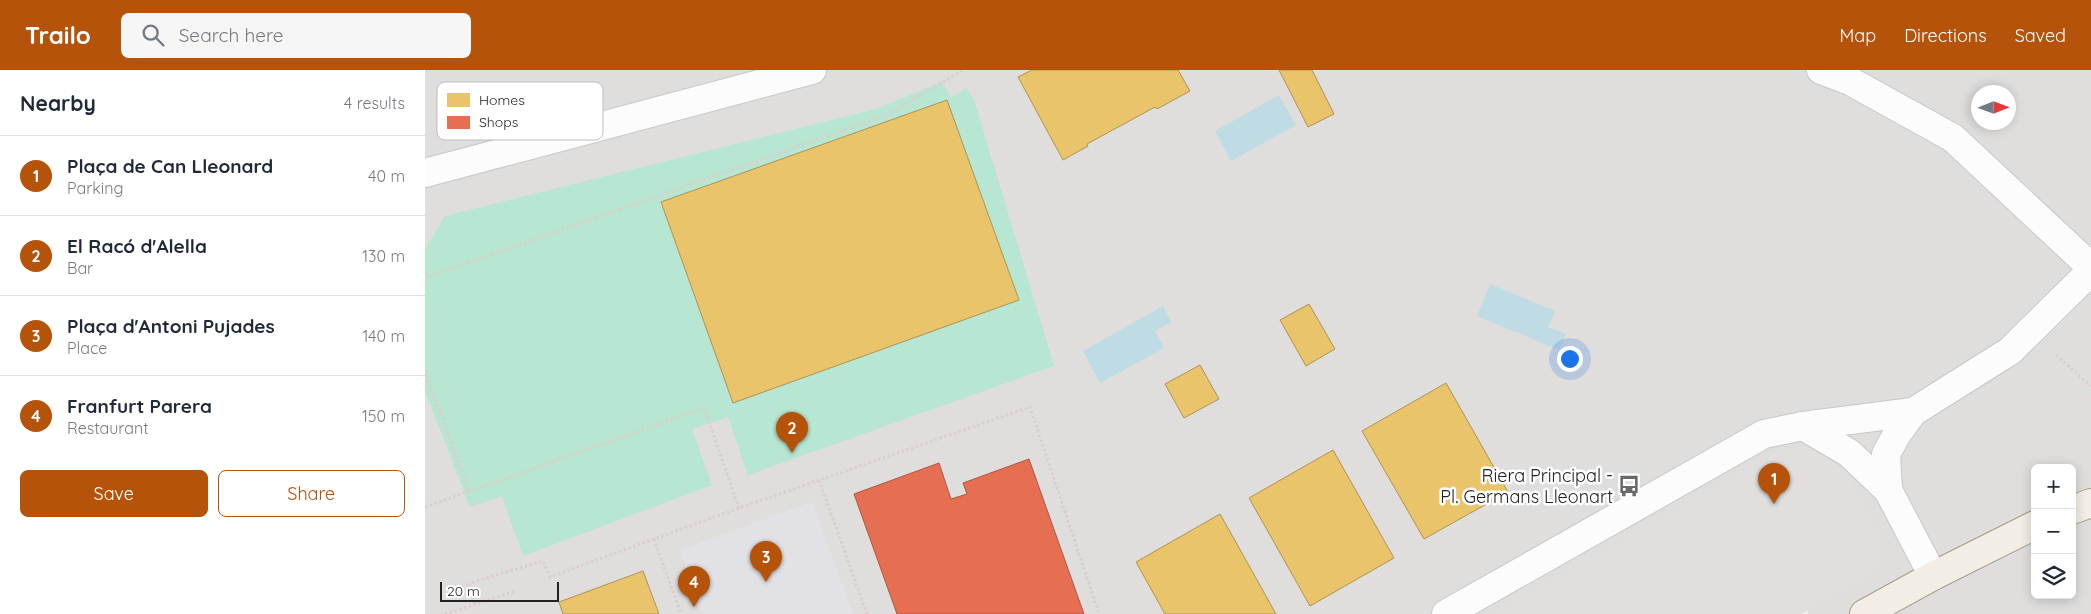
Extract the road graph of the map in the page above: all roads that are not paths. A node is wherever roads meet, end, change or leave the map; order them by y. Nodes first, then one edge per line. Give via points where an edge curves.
1 (812, 70) edge
2 (1821, 70) edge
3 (603, 126) edge
4 (549, 140) edge
5 (425, 173) edge
6 (2091, 269) edge
7 (1913, 412) junction
8 (1803, 426) junction
9 (1888, 490) junction
10 (2091, 503) edge
11 (2075, 509) edge
12 (2031, 528) edge
13 (1933, 576) junction
14 (1446, 614) edge
15 (1865, 614) edge

1 - 3 street
2 - 6 street via 1850,81 1953,138
4 - 5 street
6 - 7 street via 2010,351
7 - 8 street
7 - 9 street via 1886,454
8 - 9 street via 1849,453
8 - 14 street via 1764,434
9 - 13 street
10 - 11 main road
12 - 13 main road
13 - 15 main road

